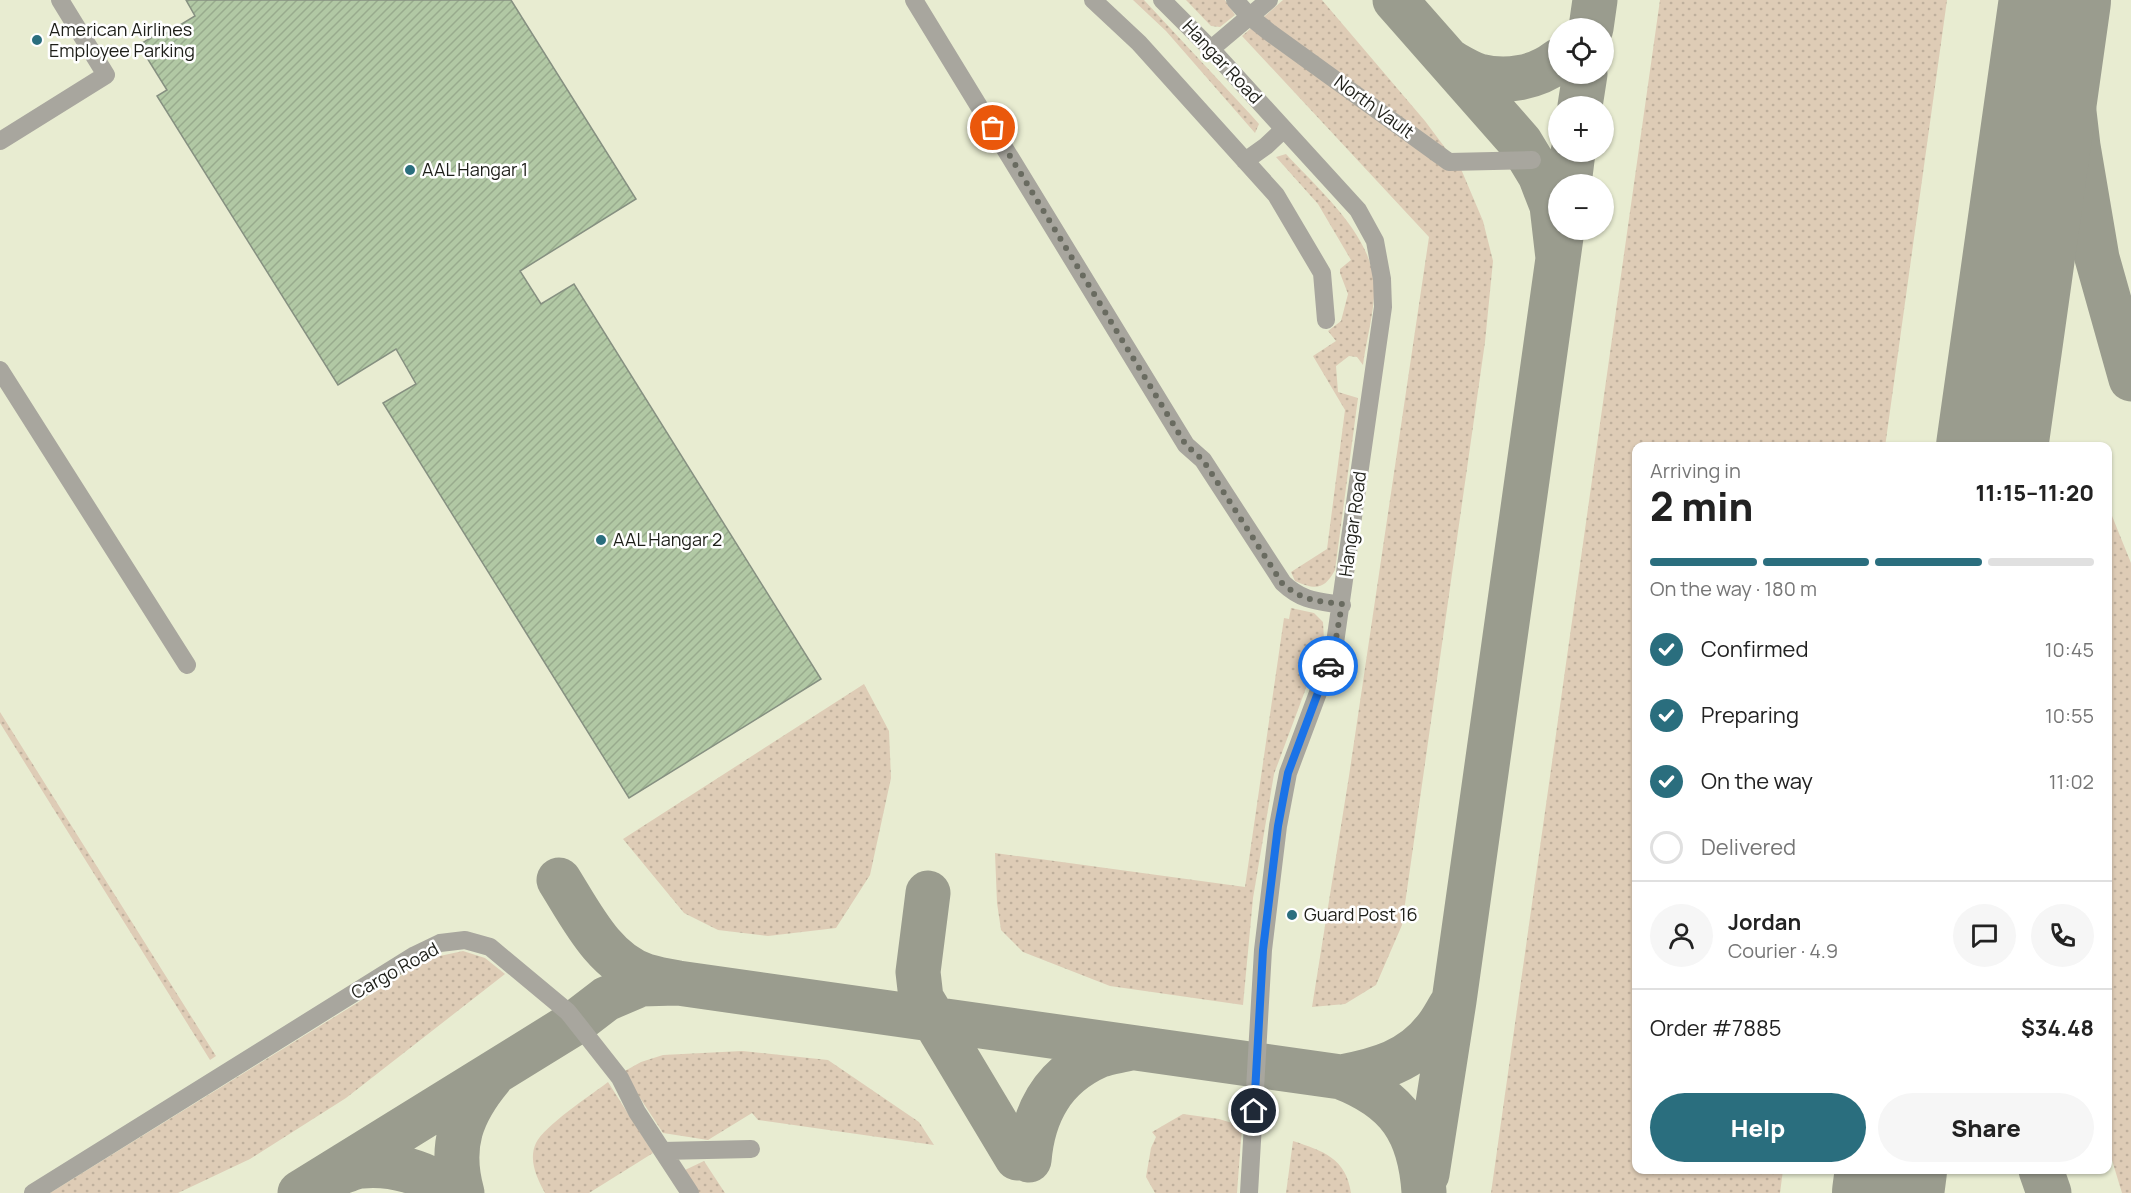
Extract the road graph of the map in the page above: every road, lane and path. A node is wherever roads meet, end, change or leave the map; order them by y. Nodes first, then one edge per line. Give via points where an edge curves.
1 (60, 0) edge
2 (914, 0) edge
3 (1093, 0) edge
4 (1162, 0) edge
5 (1235, 0) edge
6 (1269, 0) edge
7 (1249, 16) junction
8 (1211, 49) junction
9 (1284, 129) junction
10 (0, 141) edge
11 (1532, 160) dead end
12 (1245, 161) junction
13 (1326, 320) dead end
14 (0, 370) edge
15 (1342, 604) junction
16 (186, 665) dead end
17 (751, 1149) dead end
18 (663, 1151) junction
19 (33, 1193) edge
20 (690, 1193) edge
21 (1249, 1193) edge

1 - 10 street via 106,75
2 - 15 street via 1186,445 1203,460 1282,583 1307,600
3 - 12 street via 1139,43
4 - 8 street, Hangar Road
5 - 7 street, North Vault
6 - 7 street
7 - 8 street
7 - 11 street, North Vault via 1449,162
8 - 9 street, Hangar Road
9 - 12 street
9 - 15 street, Hangar Road via 1358,210 1375,241 1382,279 1383,308
12 - 13 street via 1276,195 1322,273
14 - 16 street
15 - 21 street, Hangar Road via 1334,650 1288,773 1278,826 1263,950
17 - 18 street
18 - 19 street, Cargo Road via 620,1078 568,1012 490,947 465,940 440,943 415,955
18 - 20 street, Cargo Road

